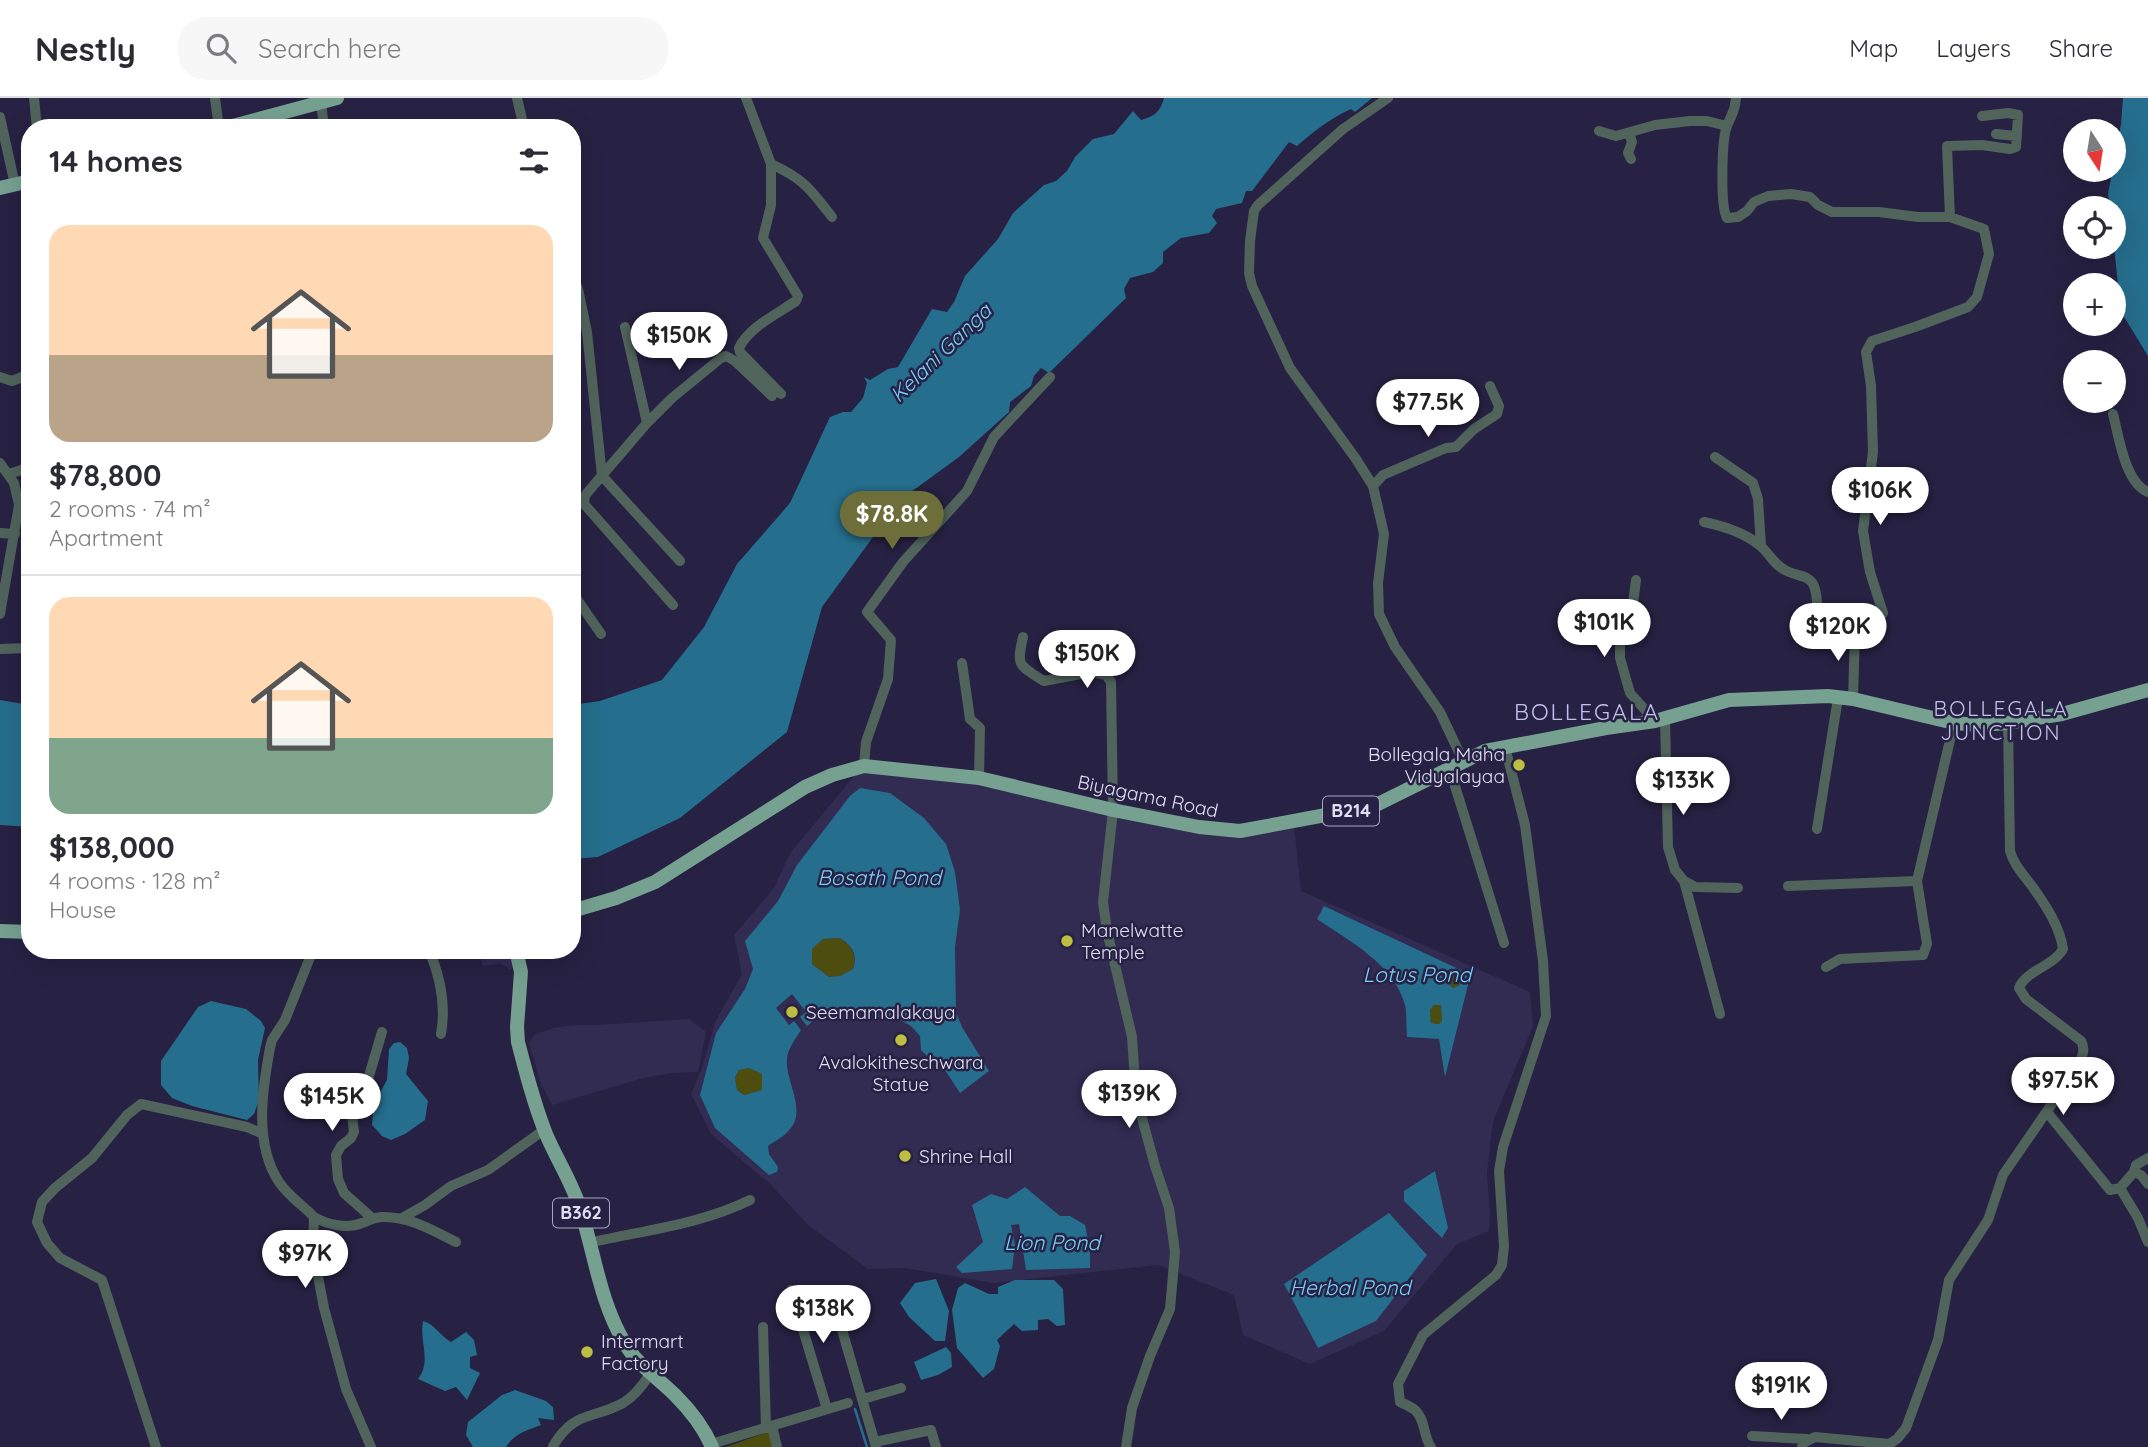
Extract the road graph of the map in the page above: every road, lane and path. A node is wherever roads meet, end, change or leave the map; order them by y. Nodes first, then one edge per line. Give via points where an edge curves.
1 (34, 98) edge
2 (215, 98) edge
3 (337, 98) edge
4 (517, 98) edge
5 (746, 98) edge
6 (1388, 98) edge
7 (1736, 98) edge
8 (321, 102) junction
9 (1982, 116) dead end
10 (0, 117) edge
11 (36, 119) edge
12 (218, 119) edge
13 (267, 119) edge
14 (323, 119) edge
15 (522, 119) edge
16 (1727, 126) junction
17 (1599, 131) dead end
18 (1629, 133) junction
19 (1996, 134) dead end
20 (2017, 136) junction
21 (1631, 159) dead end
22 (771, 164) junction
23 (21, 183) edge
24 (15, 185) junction
25 (0, 188) edge
26 (832, 217) dead end
27 (1951, 217) junction
28 (581, 303) edge
29 (625, 327) dead end
30 (0, 377) edge
31 (1050, 377) dead end
32 (21, 378) edge
33 (1490, 386) dead end
34 (2113, 414) dead end
35 (647, 423) junction
36 (1715, 457) dead end
37 (0, 463) edge
38 (21, 470) edge
39 (9, 474) junction
40 (602, 476) junction
41 (1373, 486) junction
42 (2148, 492) edge
43 (1704, 522) dead end
44 (0, 533) edge
45 (15, 534) junction
46 (1761, 545) junction
47 (680, 561) dead end
48 (1636, 580) dead end
49 (581, 605) edge
50 (673, 605) dead end
51 (0, 614) edge
52 (1853, 623) junction
53 (601, 634) dead end
54 (1023, 637) dead end
55 (21, 648) edge
56 (0, 649) edge
57 (962, 663) dead end
58 (2148, 690) edge
59 (1838, 698) junction
60 (1853, 699) junction
61 (1660, 720) junction
62 (1954, 723) junction
63 (2008, 723) junction
64 (1506, 747) junction
65 (1464, 763) junction
66 (864, 766) junction
67 (1450, 770) junction
68 (979, 778) junction
69 (1113, 810) junction
70 (1817, 829) dead end
71 (1684, 881) junction
72 (1917, 881) junction
73 (1788, 886) dead end
74 (1738, 888) dead end
75 (581, 908) edge
76 (0, 930) edge
77 (21, 931) edge
78 (1504, 943) dead end
79 (309, 959) edge
80 (433, 959) edge
81 (518, 959) edge
82 (1826, 967) dead end
83 (1720, 1014) dead end
84 (382, 1032) dead end
85 (441, 1034) dead end
86 (2048, 1112) junction
87 (544, 1130) junction
88 (263, 1134) junction
89 (2148, 1158) edge
90 (2134, 1172) junction
91 (2148, 1184) edge
92 (2120, 1188) junction
93 (750, 1200) dead end
94 (314, 1217) junction
95 (372, 1218) junction
96 (402, 1218) junction
97 (456, 1242) dead end
98 (589, 1242) junction
99 (2148, 1242) edge
100 (790, 1290) dead end
101 (831, 1292) dead end
102 (763, 1327) dead end
103 (650, 1374) junction
104 (901, 1388) dead end
105 (863, 1399) junction
106 (848, 1403) dead end
107 (827, 1409) junction
108 (769, 1427) junction
109 (1752, 1436) dead end
110 (1805, 1443) edge
111 (876, 1445) edge
112 (553, 1446) edge
113 (712, 1446) edge
114 (156, 1447) edge
115 (371, 1447) edge
116 (777, 1447) edge
117 (936, 1447) edge
118 (1126, 1447) edge
119 (1431, 1447) edge

1 - 11 street
2 - 12 street
3 - 8 main road
4 - 15 street
5 - 22 street
6 - 41 street via 1343,129 1264,198 1254,211 1250,241 1252,286 1290,368
7 - 16 street
8 - 13 main road
8 - 14 street
9 - 20 street via 2018,115
10 - 24 street
16 - 18 street via 1690,121
16 - 27 street via 1723,206 1727,218 1738,217 1754,202 1791,194 1810,197 1832,212
17 - 18 street via 1615,141
18 - 21 street
19 - 20 street
20 - 27 street via 2017,147 2010,149 1947,146
22 - 26 street via 807,185
22 - 35 street via 771,205 763,238 798,296 738,348 776,395 726,356
23 - 24 main road
24 - 25 main road
27 - 52 street via 1984,229 1989,254 1977,297 1968,307 1872,341 1866,352 1872,452 1863,531 1882,613
28 - 40 street
29 - 35 street
30 - 32 street via 12,381
31 - 66 street via 994,437 967,491 903,562 867,612 891,640 888,680 866,743
33 - 41 street via 1499,406 1497,414 1456,447 1383,475
34 - 42 street via 2127,469 2141,490
35 - 40 street
36 - 46 street via 1753,482
37 - 39 street
38 - 39 street
39 - 45 street via 18,494
40 - 47 street
40 - 50 street via 587,493 585,505
41 - 65 street via 1384,534 1379,614 1395,647 1440,712
43 - 46 street via 1726,527
44 - 45 street
45 - 51 street
46 - 52 street via 1785,571 1807,577 1814,585 1818,619
48 - 61 street via 1631,619 1620,641 1620,659 1630,693
49 - 53 street
52 - 60 street
54 - 69 street via 1018,658 1023,668 1044,681 1091,673 1106,675 1111,682
55 - 56 street
57 - 68 street via 970,719 980,728
58 - 63 main road, Biyagama Road / B214 via 2062,714
59 - 60 main road, Biyagama Road / B214
59 - 61 main road, Biyagama Road / B214 via 1729,700
59 - 70 street
60 - 62 main road, Biyagama Road / B214
61 - 64 main road, Biyagama Road / B214
61 - 71 street via 1668,846 1675,870
62 - 63 main road, Biyagama Road / B214
62 - 72 street
63 - 86 street via 2010,851 2054,921 2063,949 2018,988 2084,1046 2078,1066
64 - 65 main road, Biyagama Road / B214 via 1485,751
64 - 119 street via 1525,825 1546,1016 1503,1147 1499,1171 1502,1265 1496,1275 1423,1335 1398,1384 1400,1402 1417,1411
65 - 67 main road, Biyagama Road / B214
66 - 68 main road, Biyagama Road / B214
66 - 75 main road, Biyagama Road / B214 via 804,787 654,882
67 - 69 main road, Biyagama Road / B214 via 1374,806 1240,831
67 - 78 street
68 - 69 main road, Biyagama Road / B214
69 - 118 street via 1103,902 1107,931 1132,1037 1136,1096 1169,1208 1175,1252 1170,1309 1132,1408
71 - 74 street via 1695,887
71 - 83 street
72 - 73 street
72 - 82 street via 1927,944 1923,955 1840,959
76 - 77 main road
79 - 88 street via 272,1040
80 - 85 street via 443,1003
81 - 87 main road, B362 via 518,1042
84 - 95 street via 369,1076 351,1107 354,1132 336,1156 344,1193
86 - 92 street via 2110,1190
86 - 110 street via 2003,1175 1988,1220 1949,1280 1938,1340 1906,1427 1889,1444 1815,1437
87 - 96 street via 488,1170 451,1186
87 - 98 main road, B362 via 581,1209
88 - 94 street via 279,1182
88 - 114 street via 141,1104 92,1158 42,1202 37,1222 47,1243 60,1258 102,1280
89 - 90 street
90 - 91 street
90 - 92 street
92 - 99 street
93 - 98 street via 695,1221
94 - 95 street via 349,1226
94 - 115 street via 313,1250 324,1308 346,1390
95 - 96 street
96 - 97 street
98 - 103 main road, B362 via 611,1320
100 - 107 street
101 - 105 street
102 - 108 street
103 - 112 street via 633,1396 574,1422
103 - 113 main road, B362 via 675,1395
104 - 105 street
105 - 111 street
106 - 107 street
107 - 108 street
108 - 113 street
108 - 116 street
109 - 110 street
111 - 117 street via 931,1430

